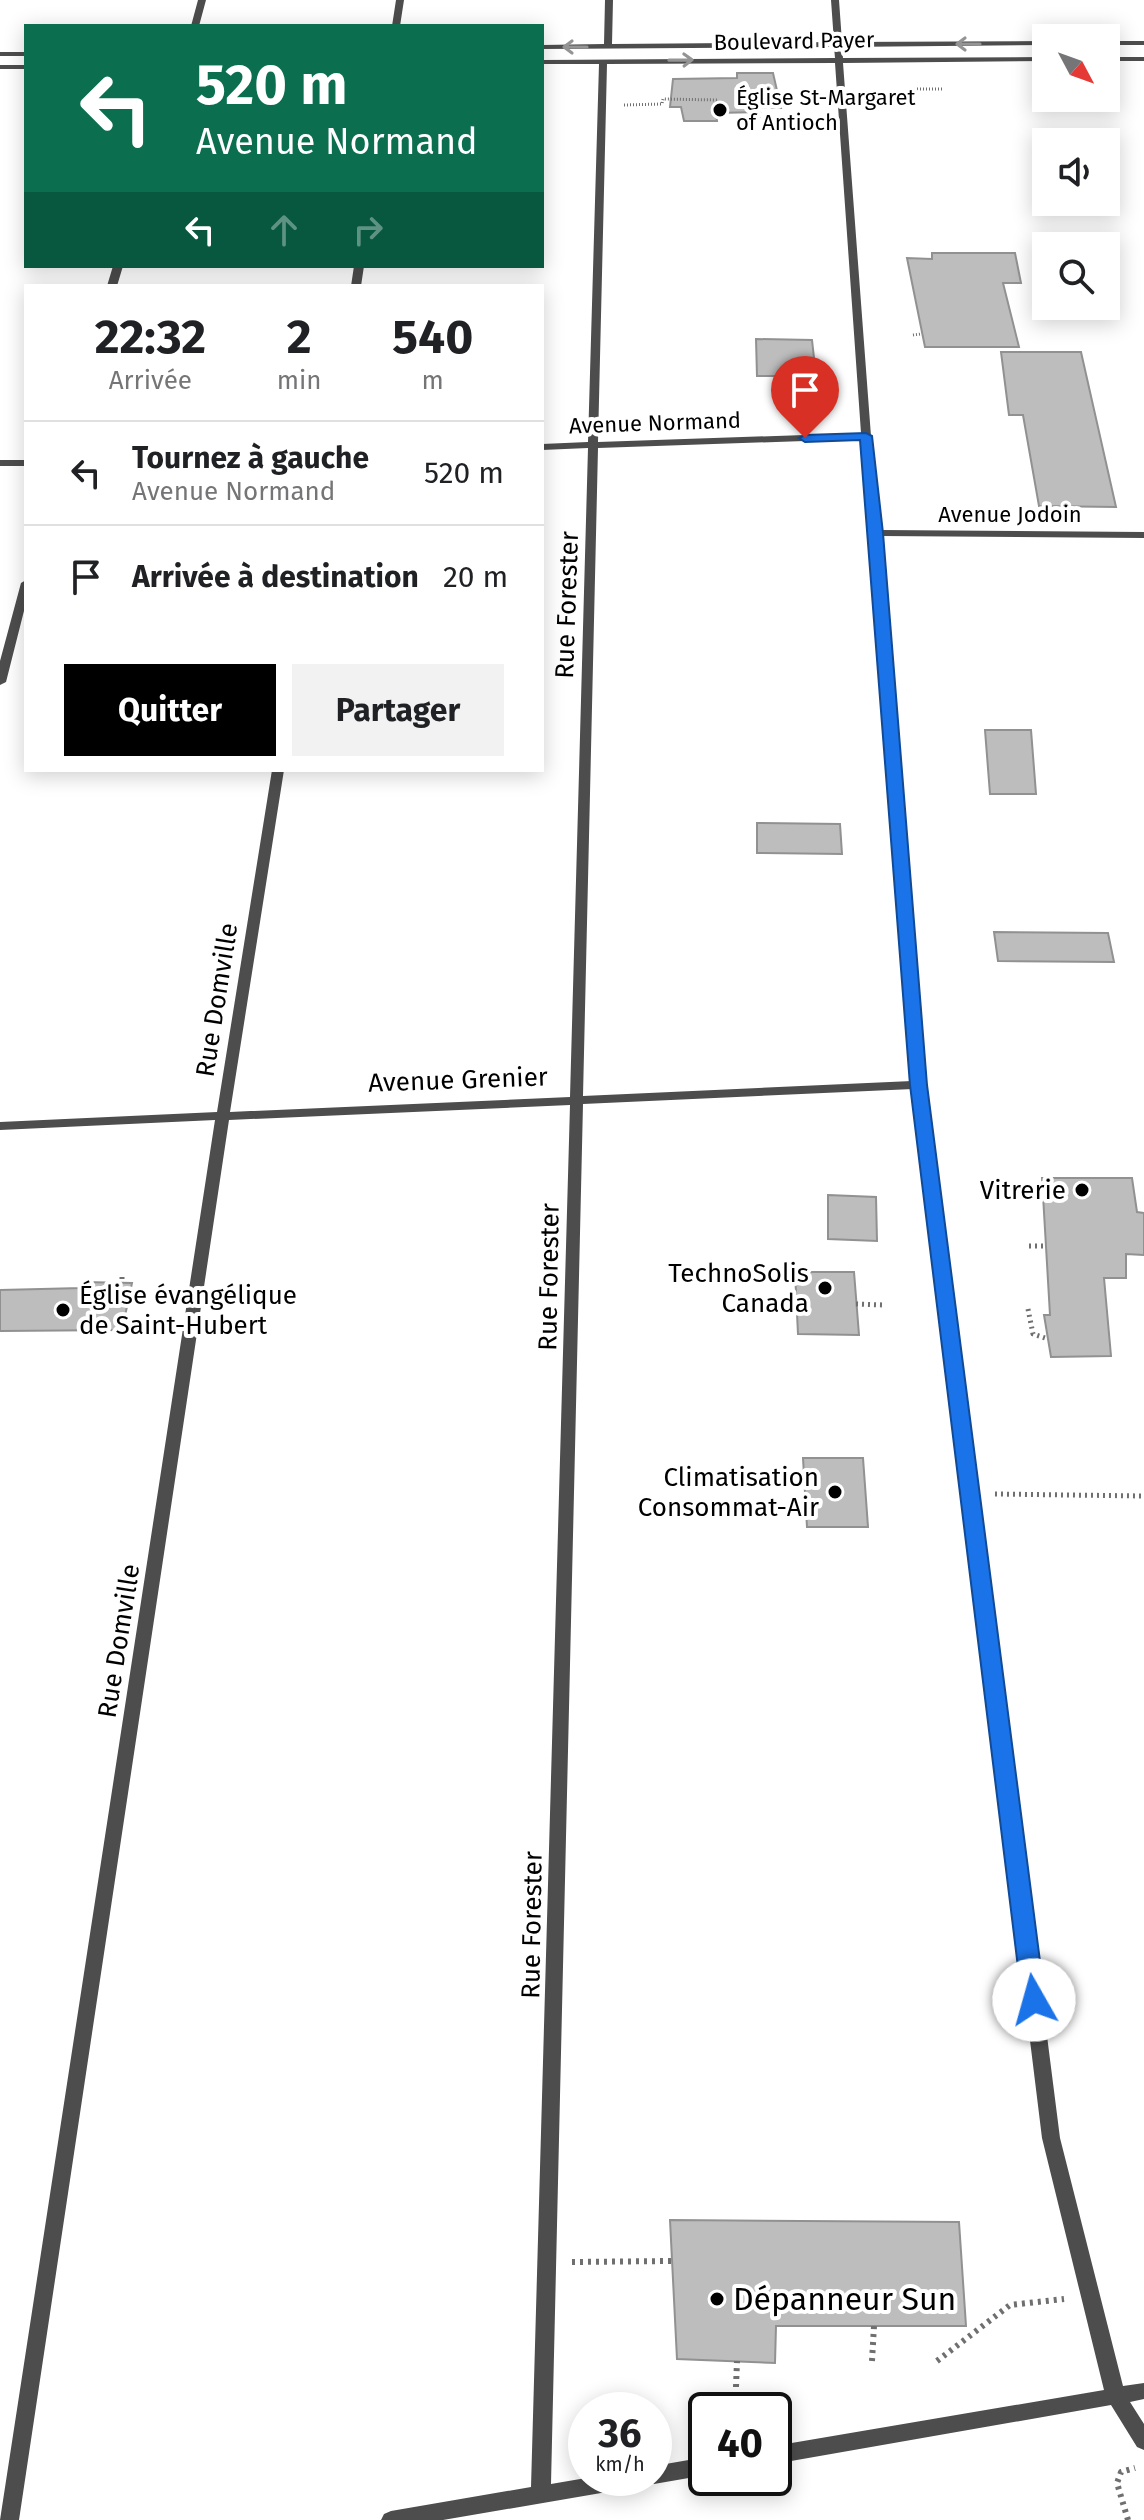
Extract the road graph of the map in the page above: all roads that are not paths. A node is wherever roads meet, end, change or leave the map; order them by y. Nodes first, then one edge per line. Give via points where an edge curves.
1 (202, 0) edge
2 (400, 0) edge
3 (609, 0) edge
4 (835, 0) edge
5 (196, 24) edge
6 (396, 24) edge
7 (1120, 43) edge
8 (1144, 43) edge
9 (1032, 44) edge
10 (608, 46) junction
11 (544, 47) edge
12 (840, 51) junction
13 (0, 54) edge
14 (24, 54) edge
15 (1032, 58) edge
16 (1120, 59) edge
17 (1144, 59) edge
18 (603, 61) junction
19 (544, 62) edge
20 (0, 67) edge
21 (24, 67) edge
22 (866, 436) junction
23 (595, 445) junction
24 (544, 447) edge
25 (0, 463) edge
26 (24, 463) edge
27 (876, 533) junction
28 (1144, 535) edge
29 (24, 591) edge
30 (0, 682) edge
31 (278, 772) edge
32 (919, 1085) junction
33 (577, 1099) junction
34 (223, 1114) junction
35 (0, 1126) edge
36 (1144, 2391) edge
37 (1115, 2395) junction
38 (1144, 2441) edge
39 (792, 2452) edge
40 (568, 2489) edge
41 (541, 2494) junction
42 (9, 2520) edge
43 (391, 2520) edge

1 - 5 street
2 - 6 street
3 - 10 street
4 - 12 street
7 - 8 street
9 -> 12 street, Boulevard Payer
10 -> 11 street, Boulevard Payer
10 - 12 street, Boulevard Payer
12 - 15 street, Boulevard Payer
18 -> 12 street, Boulevard Payer
12 - 22 street
13 - 14 street
16 - 17 street
18 - 19 street, Boulevard Payer
18 - 23 street, Rue Forester
20 - 21 street
22 - 23 street, Avenue Normand
22 - 27 street
23 - 24 street, Avenue Normand
23 - 33 street, Rue Forester
25 - 26 street
27 - 28 street, Avenue Jodoin
27 - 32 street
29 - 30 street
31 - 34 street, Rue Domville
32 - 33 street, Avenue Grenier
32 - 37 street via 1051,2138
33 - 34 street, Avenue Grenier
33 - 41 street, Rue Forester
34 - 35 street, Avenue Grenier
34 - 42 street, Rue Domville
36 - 37 street
37 - 38 street
37 - 39 street
40 - 41 street
41 - 43 street

